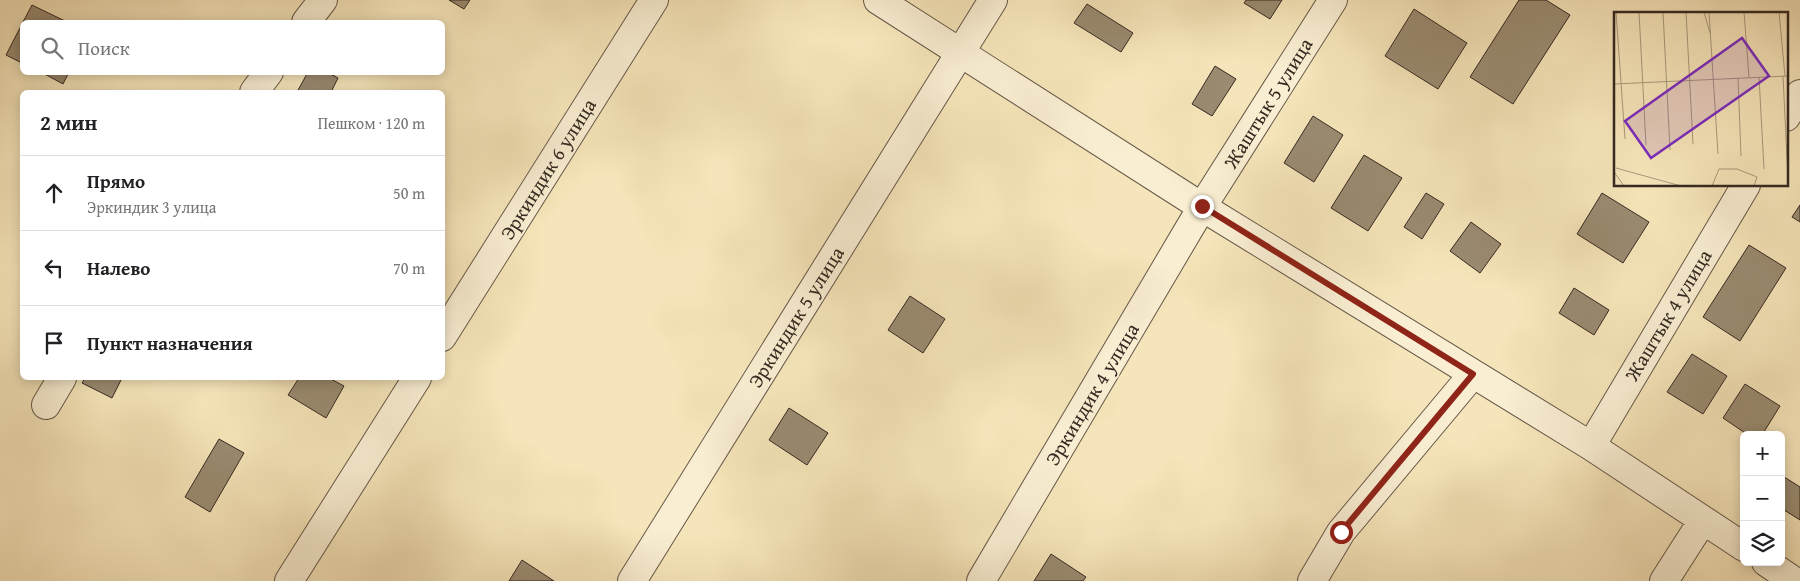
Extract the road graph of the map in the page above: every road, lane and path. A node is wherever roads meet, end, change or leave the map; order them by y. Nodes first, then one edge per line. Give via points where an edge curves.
1 (323, 0) edge
2 (654, 0) edge
3 (878, 0) edge
4 (993, 0) edge
5 (1333, 0) edge
6 (308, 20) edge
7 (960, 53) junction
8 (267, 75) edge
9 (256, 90) edge
10 (1800, 94) edge
11 (1788, 114) edge
12 (1745, 186) edge
13 (1202, 206) junction
14 (445, 332) edge
15 (1473, 374) junction
16 (61, 380) edge
17 (416, 380) edge
18 (46, 406) dead end
19 (1591, 446) junction
20 (1702, 520) junction
21 (1740, 544) edge
22 (1772, 566) edge
23 (289, 581) edge
24 (632, 581) edge
25 (981, 581) edge
26 (1312, 581) edge
27 (1664, 581) edge
28 (1794, 581) edge

1 - 6 street
2 - 14 street, Эркиндик 6 улица
3 - 7 street
4 - 7 street, Эркиндик 5 улица
5 - 13 street, Жаштык 5 улица
7 - 13 street
7 - 24 street, Эркиндик 5 улица
8 - 9 street
10 - 11 street
12 - 19 street, Жаштык 4 улица
13 - 15 street
13 - 25 street, Эркиндик 4 улица
15 - 19 street
15 - 26 street via 1341,532
16 - 18 street
17 - 23 street
19 - 20 street
20 - 21 street
20 - 27 street
22 - 28 street

